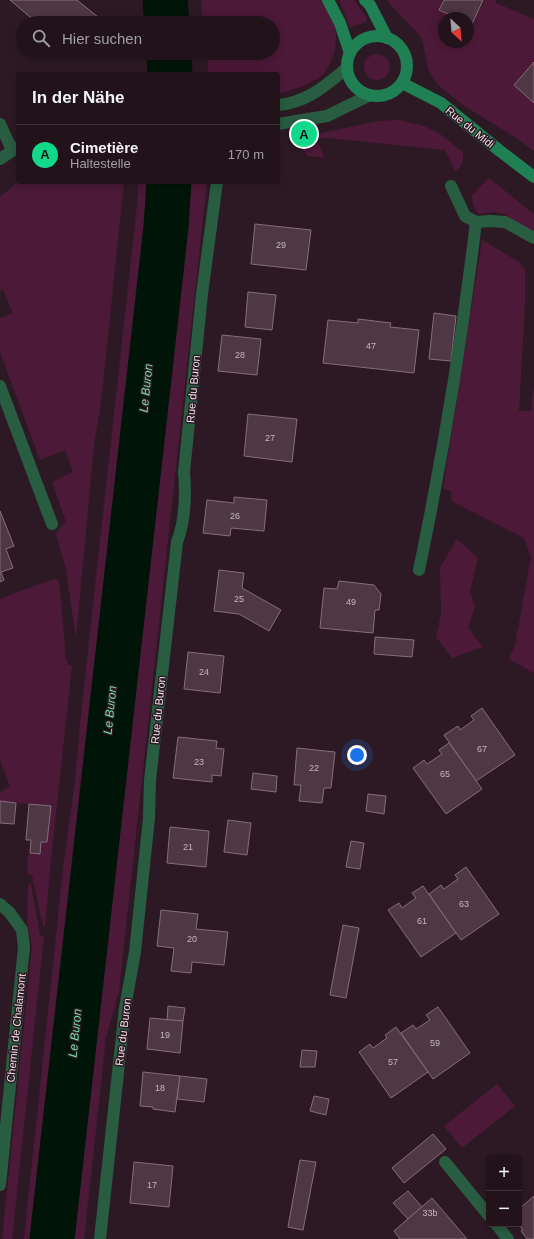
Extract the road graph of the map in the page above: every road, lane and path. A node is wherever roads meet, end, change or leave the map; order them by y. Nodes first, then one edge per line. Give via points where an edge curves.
1 (328, 0) edge
2 (365, 0) edge
3 (387, 38) junction
4 (350, 53) junction
5 (347, 68) junction
6 (402, 83) junction
7 (370, 95) junction
8 (280, 106) edge
9 (0, 124) edge
10 (280, 124) edge
11 (15, 148) edge
12 (0, 159) edge
13 (534, 177) edge
14 (217, 184) edge
15 (451, 186) dead end
16 (476, 222) junction
17 (534, 238) edge
18 (0, 386) edge
19 (52, 524) dead end
20 (419, 570) dead end
21 (0, 904) edge
22 (445, 1162) dead end
23 (0, 1185) edge
24 (486, 1212) edge
25 (498, 1227) edge
26 (100, 1239) edge
27 (508, 1239) edge

1 - 4 main road via 340,23
2 - 3 main road
3 - 4 main road via 365,39
3 - 6 main road via 395,42 406,57 406,75
4 - 5 main road
5 - 7 main road via 354,85 361,92
5 - 8 street via 313,95 292,104
6 - 7 main road via 388,94
6 - 13 main road, Rue du Midi via 441,103
7 - 10 street via 327,116
9 - 11 street
11 - 12 street
14 - 26 street, Rue du Buron via 202,294 184,472 182,530 177,542 151,772 149,818 135,952 125,1008
15 - 16 street via 465,216
16 - 17 street via 505,222
16 - 20 street via 466,305 436,488
18 - 19 street
21 - 23 street, Chemin de Chalamont via 22,930 24,947
22 - 24 street
25 - 27 street

